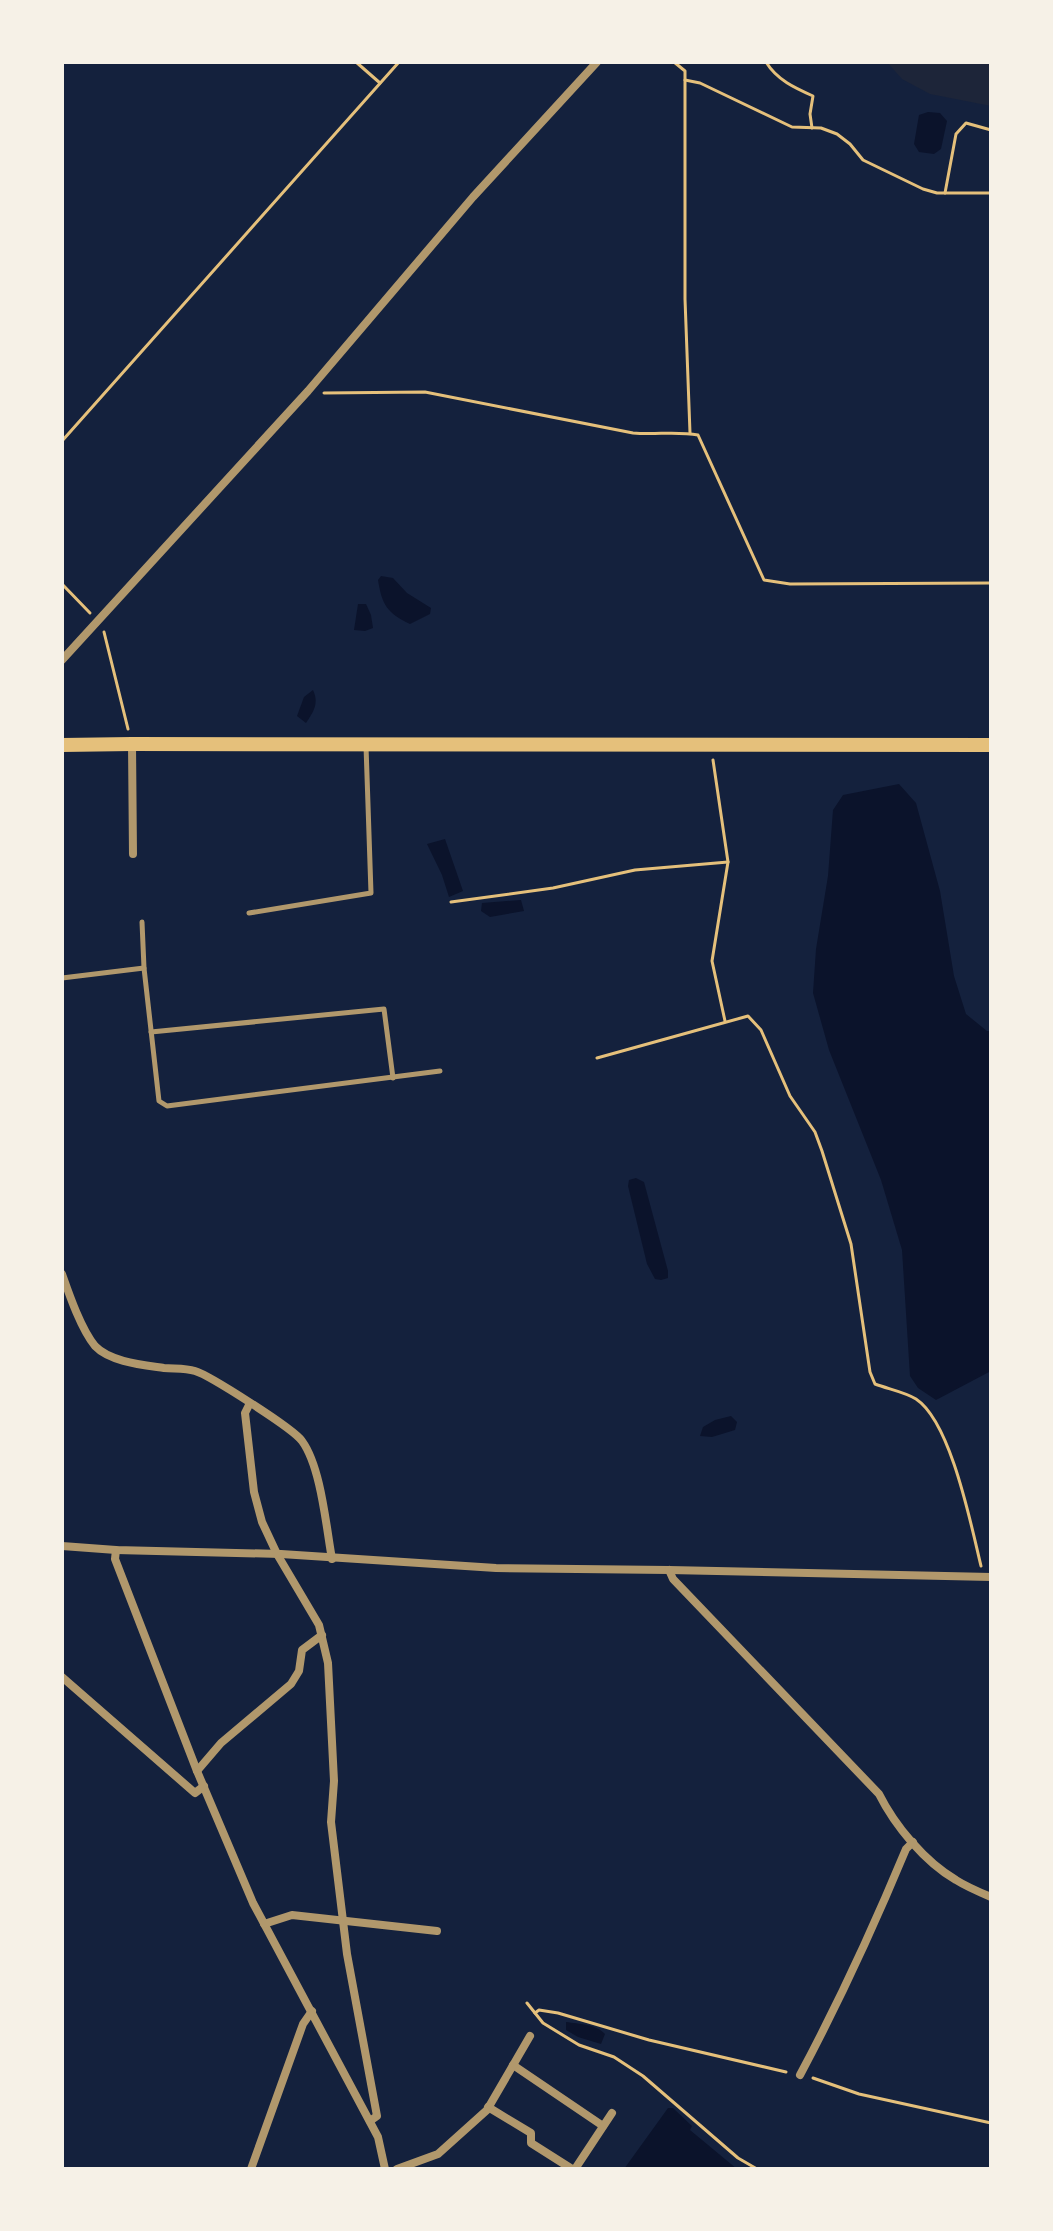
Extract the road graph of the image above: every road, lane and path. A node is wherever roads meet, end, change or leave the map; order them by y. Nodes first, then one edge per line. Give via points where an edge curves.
1 (356, 62) edge
2 (399, 62) edge
3 (597, 62) edge
4 (674, 62) edge
5 (766, 62) edge
6 (685, 80) junction
7 (380, 83) junction
8 (812, 128) junction
9 (991, 130) edge
10 (945, 193) junction
11 (991, 193) edge
12 (308, 391) junction
13 (690, 433) junction
14 (62, 441) edge
15 (991, 583) edge
16 (62, 584) edge
17 (98, 623) junction
18 (62, 660) edge
19 (132, 744) junction
20 (366, 744) junction
21 (62, 745) edge
22 (710, 745) junction
23 (991, 745) edge
24 (133, 854) dead end
25 (728, 862) junction
26 (451, 902) dead end
27 (249, 913) dead end
28 (142, 922) dead end
29 (144, 968) junction
30 (62, 978) edge
31 (726, 1022) junction
32 (151, 1032) junction
33 (597, 1058) dead end
34 (440, 1071) dead end
35 (393, 1078) junction
36 (62, 1274) edge
37 (250, 1403) junction
38 (62, 1546) edge
39 (116, 1550) junction
40 (277, 1554) junction
41 (332, 1559) junction
42 (669, 1570) junction
43 (987, 1577) edge
44 (322, 1635) junction
45 (62, 1677) edge
46 (197, 1771) junction
47 (204, 1786) junction
48 (913, 1842) junction
49 (991, 1897) edge
50 (343, 1921) junction
51 (264, 1924) junction
52 (437, 1931) dead end
53 (527, 2003) dead end
54 (312, 2011) junction
55 (535, 2013) junction
56 (530, 2036) dead end
57 (513, 2065) junction
58 (800, 2075) junction
59 (488, 2107) junction
60 (612, 2113) dead end
61 (370, 2121) junction
62 (991, 2123) edge
63 (603, 2126) junction
64 (251, 2169) edge
65 (385, 2169) edge
66 (397, 2169) edge
67 (574, 2169) edge
68 (757, 2169) edge

1 - 7 path
2 - 7 path
3 - 12 street via 473,197
4 - 6 path via 685,71
5 - 8 path via 785,83 813,96
6 - 8 path via 792,127
6 - 13 path
7 - 14 path
8 - 10 path via 837,134 863,160 887,172
9 - 10 path via 966,123 956,134
10 - 11 path
12 - 13 path via 425,392 633,433
12 - 17 street
13 - 15 path via 698,435 764,580
16 - 17 path
17 - 18 street
17 - 19 path via 106,634
19 - 20 main road
19 - 21 main road
19 - 24 street
20 - 22 main road
20 - 27 lane via 371,893
22 - 23 main road
22 - 25 path
25 - 26 path via 635,870
25 - 31 path via 712,961
28 - 29 lane
29 - 30 lane
29 - 32 lane
31 - 33 path
31 - 43 path via 748,1016 761,1030 790,1096 815,1132 851,1244 870,1372 875,1384 916,1399 934,1418 950,1449
32 - 35 lane via 384,1009
32 - 35 lane via 159,1101 167,1106
34 - 35 lane
36 - 37 street via 96,1347 115,1358 196,1371
37 - 40 street via 245,1413 254,1492
37 - 41 street via 301,1439 312,1460
38 - 39 street
39 - 40 street
39 - 46 street via 115,1559
40 - 41 street
40 - 44 street
41 - 42 street
42 - 43 street
42 - 48 street via 879,1794 890,1817
44 - 46 street via 302,1650 291,1684 221,1743
44 - 50 street via 333,1766 331,1822
45 - 47 street via 195,1793
46 - 47 street
47 - 51 street
48 - 49 street via 954,1879
48 - 58 street
50 - 51 street via 292,1915
50 - 52 street
50 - 61 street via 377,2116
51 - 54 street
53 - 55 path
54 - 61 street
54 - 64 street
55 - 58 path via 558,2013
55 - 68 path via 572,2041 614,2057 643,2076
56 - 57 street
57 - 59 street
57 - 63 street
58 - 62 path via 859,2094
59 - 66 street via 438,2154
59 - 67 street via 531,2133 531,2143
60 - 63 street
61 - 65 street
63 - 67 street

